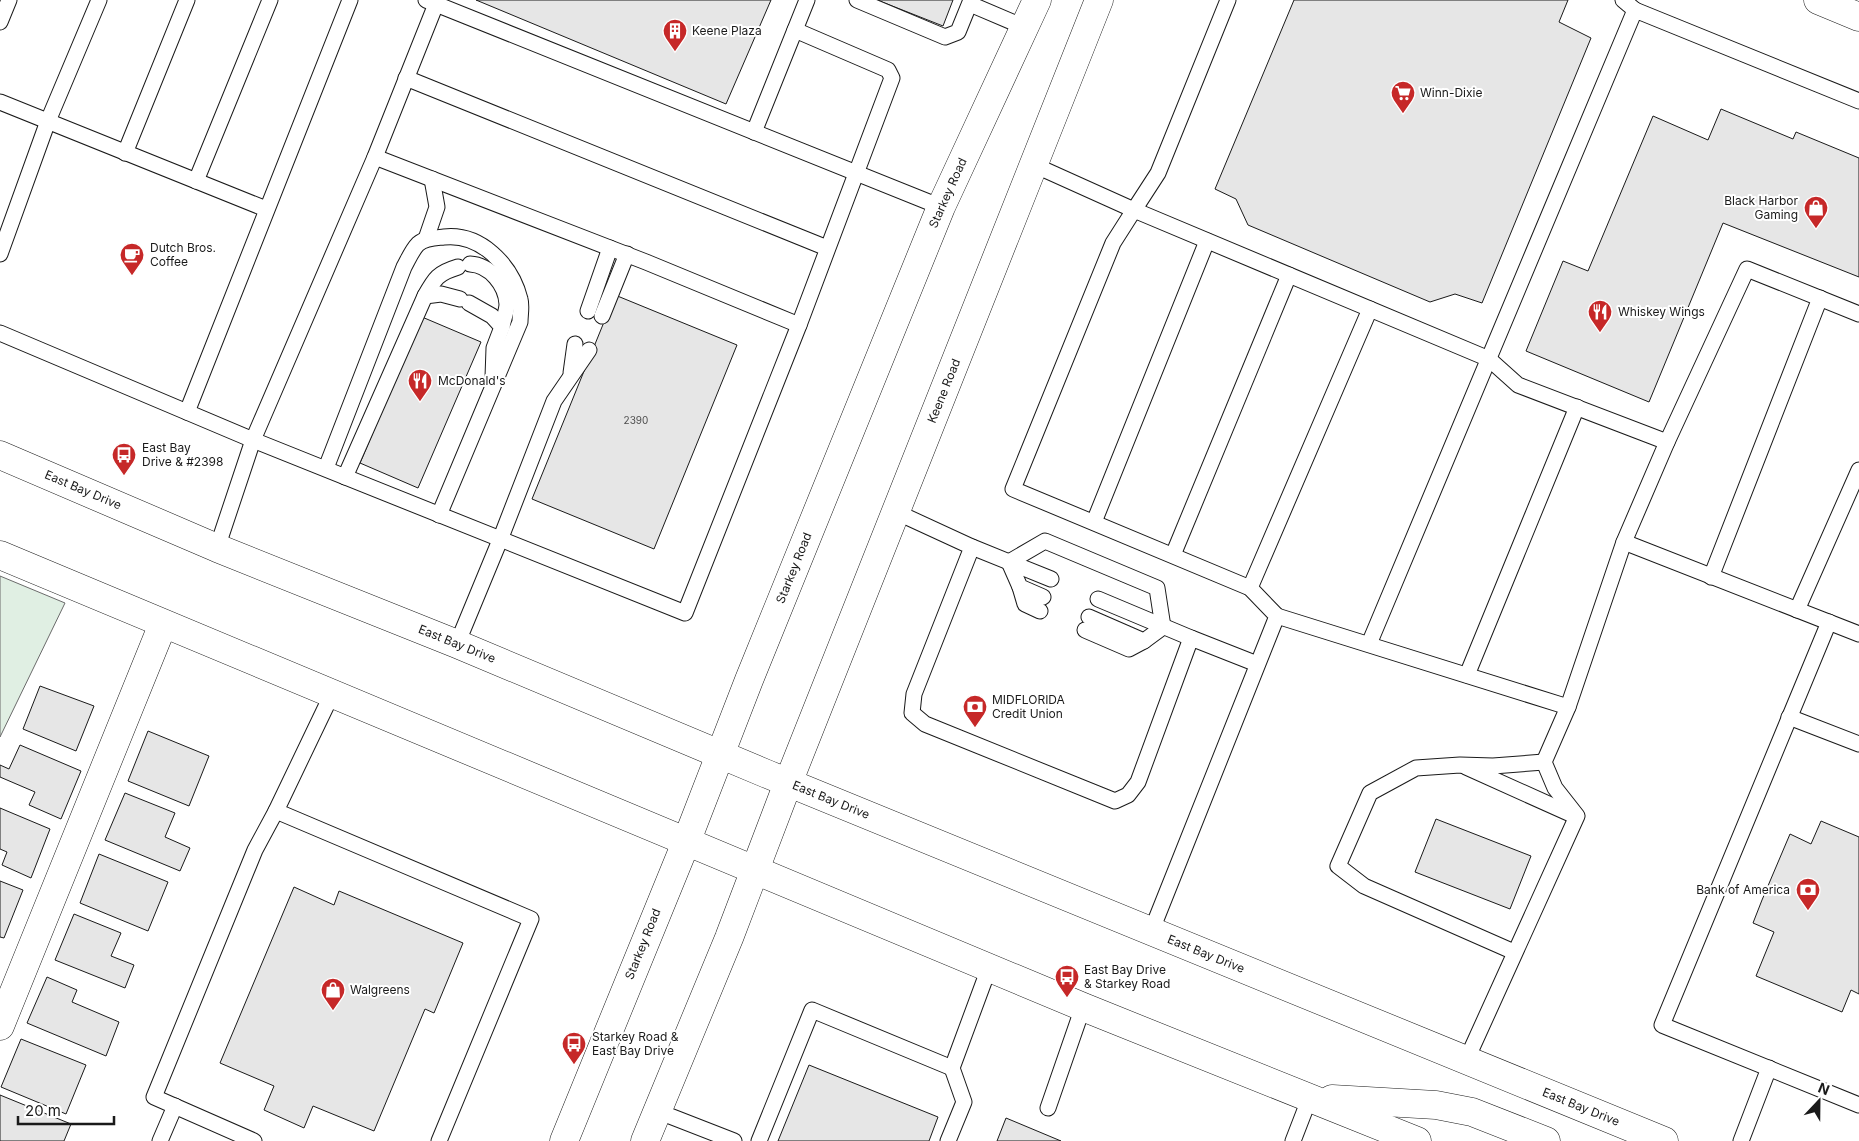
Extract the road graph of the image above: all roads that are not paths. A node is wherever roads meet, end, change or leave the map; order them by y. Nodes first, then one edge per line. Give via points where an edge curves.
1 (9, 0) edge
2 (99, 0) edge
3 (187, 0) edge
4 (270, 0) edge
5 (350, 0) edge
6 (807, 0) edge
7 (856, 0) edge
8 (1037, 0) edge
9 (1099, 0) edge
10 (1228, 0) edge
11 (1818, 0) edge
12 (431, 2) edge
13 (970, 2) edge
14 (1629, 5) edge
15 (1859, 17) edge
16 (0, 22) edge
17 (1024, 27) junction
18 (795, 30) junction
19 (406, 78) junction
20 (1859, 100) edge
21 (0, 102) edge
22 (48, 121) junction
23 (754, 132) junction
24 (126, 153) junction
25 (375, 157) junction
26 (1034, 165) junction
27 (856, 173) junction
28 (432, 179) junction
29 (196, 181) junction
30 (941, 207) junction
31 (266, 210) junction
32 (1134, 210) junction
33 (426, 239) junction
34 (1208, 241) junction
35 (610, 248) junction
36 (827, 248) junction
37 (0, 254) edge
38 (627, 254) junction
39 (1288, 275) junction
40 (424, 296) junction
41 (1820, 298) junction
42 (1370, 309) junction
43 (1859, 314) edge
44 (798, 326) junction
45 (502, 327) junction
46 (0, 333) edge
47 (582, 347) dead end
48 (1489, 359) junction
49 (493, 386) junction
50 (1577, 407) junction
51 (187, 412) junction
52 (253, 440) junction
53 (1667, 442) junction
54 (7, 460) edge
55 (326, 468) junction
56 (1859, 470) edge
57 (346, 477) junction
58 (896, 512) junction
59 (439, 515) junction
60 (1094, 522) junction
61 (500, 540) junction
62 (1624, 542) junction
63 (972, 547) junction
64 (218, 548) junction
65 (0, 555) edge
66 (1173, 555) junction
67 (1010, 562) junction
68 (1711, 577) junction
69 (1051, 579) dead end
70 (1250, 588) junction
71 (1098, 599) dead end
72 (1041, 604) dead end
73 (1797, 610) junction
74 (1278, 616) junction
75 (1829, 622) junction
76 (163, 624) junction
77 (1087, 624) dead end
78 (1163, 627) junction
79 (1859, 634) edge
80 (1191, 638) junction
81 (457, 644) junction
82 (1369, 644) junction
83 (1257, 664) junction
84 (1467, 675) junction
85 (332, 694) junction
86 (1568, 707) junction
87 (1789, 717) junction
88 (1859, 744) edge
89 (720, 754) junction
90 (1544, 762) junction
91 (1460, 765) junction
92 (788, 783) junction
93 (276, 811) junction
94 (1577, 816) junction
95 (687, 840) junction
96 (754, 869) junction
97 (1151, 932) junction
98 (1514, 952) junction
99 (989, 968) junction
100 (1083, 1007) junction
101 (0, 1026) edge
102 (1466, 1060) junction
103 (952, 1068) junction
104 (1769, 1068) junction
105 (1310, 1098) junction
106 (1859, 1105) edge
107 (174, 1106) junction
108 (1048, 1108) dead end
109 (657, 1111) junction
110 (160, 1141) edge
111 (254, 1141) edge
112 (439, 1141) edge
113 (564, 1141) edge
114 (645, 1141) edge
115 (734, 1141) edge
116 (759, 1141) edge
117 (948, 1141) edge
118 (1293, 1141) edge
119 (1417, 1141) edge
120 (1546, 1141) edge
121 (1664, 1141) edge
122 (1741, 1141) edge

1 - 16 lane
2 - 22 lane
3 - 24 lane
4 - 29 lane
5 - 31 lane
6 - 18 lane
7 - 13 lane via 946,38 958,32
8 - 17 main road, Starkey Road
9 - 26 main road, Keene Road
10 - 32 lane via 1158,173
11 - 15 main road
12 - 19 lane
12 - 23 lane
13 - 17 lane
14 - 20 lane
14 - 48 lane
17 - 30 main road, Starkey Road
18 - 23 lane
18 - 27 lane via 888,70 892,78
19 - 25 lane
19 - 36 lane
21 - 22 lane
22 - 24 lane
22 - 37 lane
23 - 27 lane
24 - 29 lane
25 - 28 lane
25 - 52 lane
26 - 32 lane
26 - 58 main road, Keene Road
27 - 30 lane
27 - 36 lane
28 - 33 lane via 437,208
28 - 35 lane
29 - 31 lane
30 - 89 main road, Starkey Road
31 - 51 lane
32 - 34 lane
32 - 60 lane via 1113,243 1013,489
33 - 49 lane via 456,236 476,242 499,258 514,283 520,300 520,322
33 - 55 lane via 418,244 404,267
34 - 39 lane
34 - 60 lane
35 - 38 lane
35 - 38 lane via 595,314
36 - 44 lane
38 - 44 lane
39 - 42 lane
39 - 66 lane
40 - 45 lane via 441,294 465,301 492,316
40 - 45 lane via 437,276 446,270 475,264 490,271 501,285 507,305
40 - 57 lane
41 - 43 lane
41 - 53 lane via 1746,269
41 - 68 lane
42 - 48 lane
42 - 70 lane
44 - 61 lane via 685,613
45 - 49 lane via 494,348
46 - 51 lane
47 - 61 lane via 570,376 554,401
48 - 50 lane via 1518,385
48 - 82 lane
49 - 59 lane
50 - 53 lane
50 - 84 lane
51 - 52 lane
52 - 55 lane
52 - 64 lane
53 - 62 lane
54 - 64 main road, East Bay Drive
55 - 57 lane
56 - 73 lane
57 - 59 lane
58 - 63 lane
58 - 92 main road, Keene Road
59 - 61 lane
60 - 66 lane
61 - 81 lane
62 - 68 lane
62 - 86 lane
63 - 67 lane
63 - 80 lane via 914,694 912,713 924,724 1114,801 1128,795 1138,782
64 - 81 main road, East Bay Drive
65 - 76 main road
66 - 70 lane
67 - 69 lane
67 - 72 lane via 1020,587
67 - 78 lane via 1045,541 1157,588
68 - 73 lane
70 - 74 lane
71 - 78 lane
73 - 75 lane
74 - 82 lane
74 - 83 lane
75 - 79 lane
75 - 87 lane
76 - 85 main road
76 - 101 main road
77 - 78 lane via 1130,650
78 - 80 lane
80 - 83 lane
81 - 89 main road, East Bay Drive
82 - 84 lane
83 - 97 lane
84 - 86 lane
85 - 93 lane
85 - 95 main road
86 - 90 lane
87 - 88 lane
87 - 104 lane via 1662,1025
89 - 92 main road, East Bay Drive
89 - 95 main road, Starkey Road
90 - 91 lane
90 - 94 lane via 1555,788
91 - 94 lane
91 - 98 lane via 1416,768 1370,792 1338,866 1364,886
92 - 96 main road
92 - 97 main road, East Bay Drive
93 - 107 lane via 255,850 154,1097
93 - 112 lane via 531,919
94 - 98 lane
95 - 96 main road
95 - 113 main road, Starkey Road
96 - 99 main road
96 - 109 main road
97 - 102 main road, East Bay Drive
98 - 102 lane
99 - 100 main road
99 - 103 lane
100 - 105 main road
100 - 108 lane
102 - 121 main road, East Bay Drive
103 - 116 lane via 812,1010
103 - 117 lane via 964,1102
104 - 106 lane
104 - 122 lane
105 - 118 lane
105 - 119 main road
105 - 120 main road via 1436,1105 1472,1112
107 - 110 lane
107 - 111 lane
109 - 114 main road
109 - 115 lane

